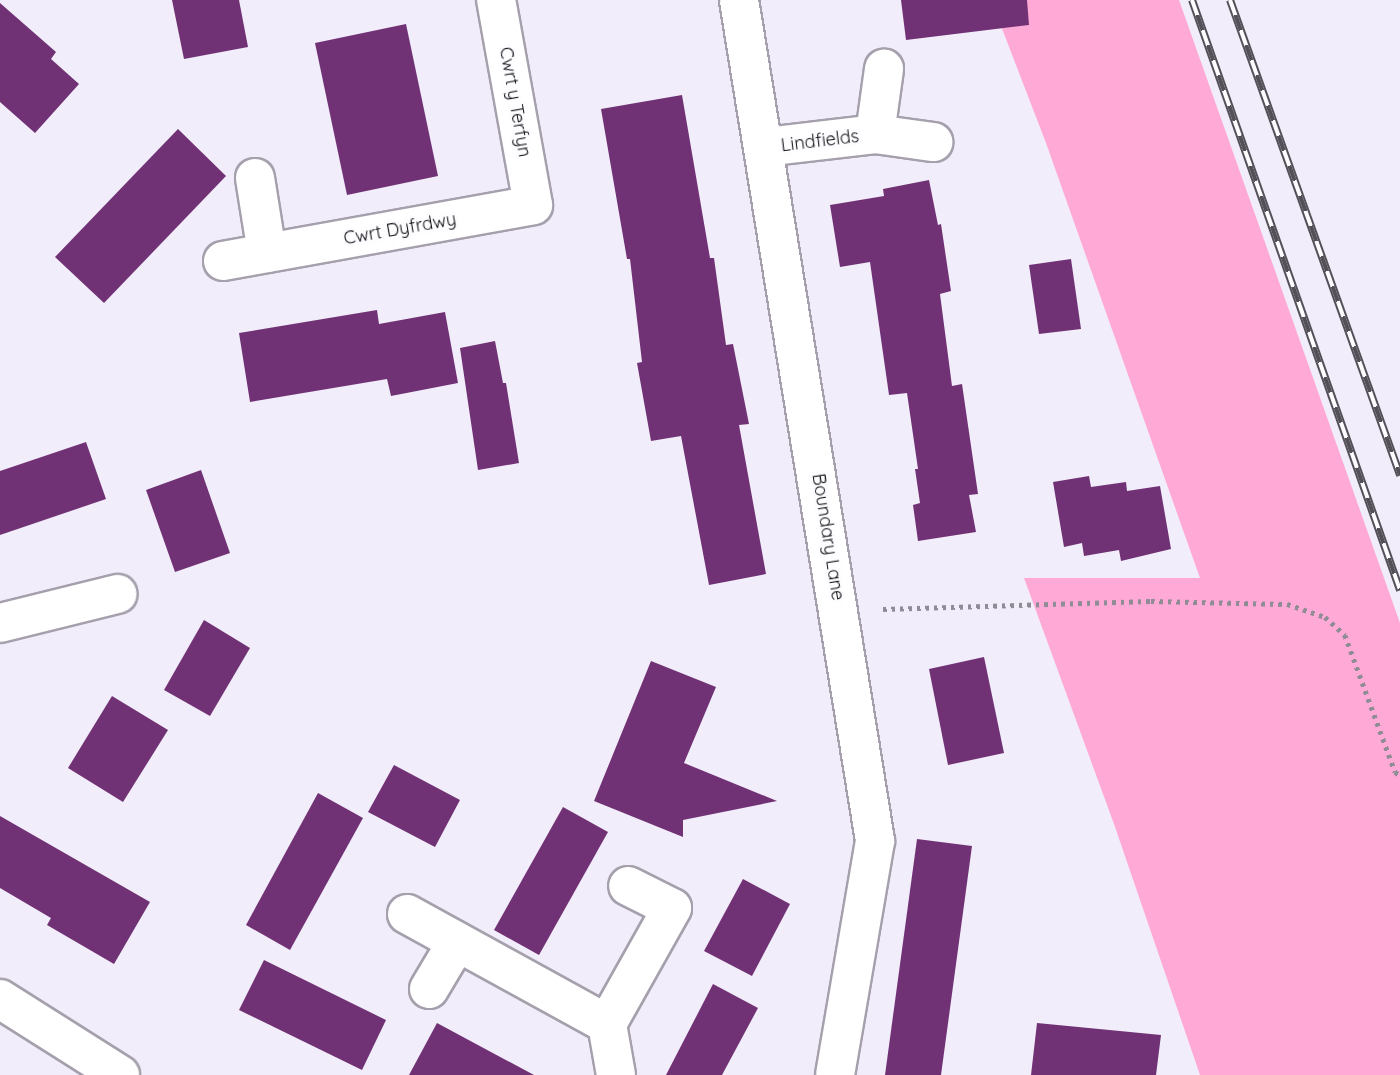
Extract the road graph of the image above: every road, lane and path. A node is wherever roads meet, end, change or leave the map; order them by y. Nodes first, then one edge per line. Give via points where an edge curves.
1 (496, 0) edge
2 (740, 0) edge
3 (884, 69) dead end
4 (875, 134) junction
5 (933, 142) dead end
6 (765, 147) junction
7 (255, 178) dead end
8 (533, 205) joint
9 (267, 253) junction
10 (223, 261) dead end
11 (117, 594) dead end
12 (840, 611) junction
13 (0, 623) edge
14 (1400, 775) edge
15 (628, 886) dead end
16 (407, 914) dead end
17 (457, 942) junction
18 (429, 989) dead end
19 (0, 999) edge
20 (607, 1024) junction
21 (120, 1075) edge
22 (616, 1075) edge
23 (835, 1075) edge

1 - 8 street, Cwrt y Terfyn
2 - 6 street, Boundary Lane
3 - 4 street, Lindfields
4 - 5 street, Lindfields
4 - 6 street, Lindfields
6 - 12 street, Boundary Lane
7 - 9 street
8 - 9 street, Cwrt Dyfrdwy
9 - 10 street, Cwrt Dyfrdwy
11 - 13 street
12 - 14 path via 1150,601 1287,604 1325,617 1345,635 1395,772
12 - 23 street, Boundary Lane via 875,841
15 - 20 street via 672,908
16 - 17 street
17 - 18 street
17 - 20 street
19 - 21 street
20 - 22 street

